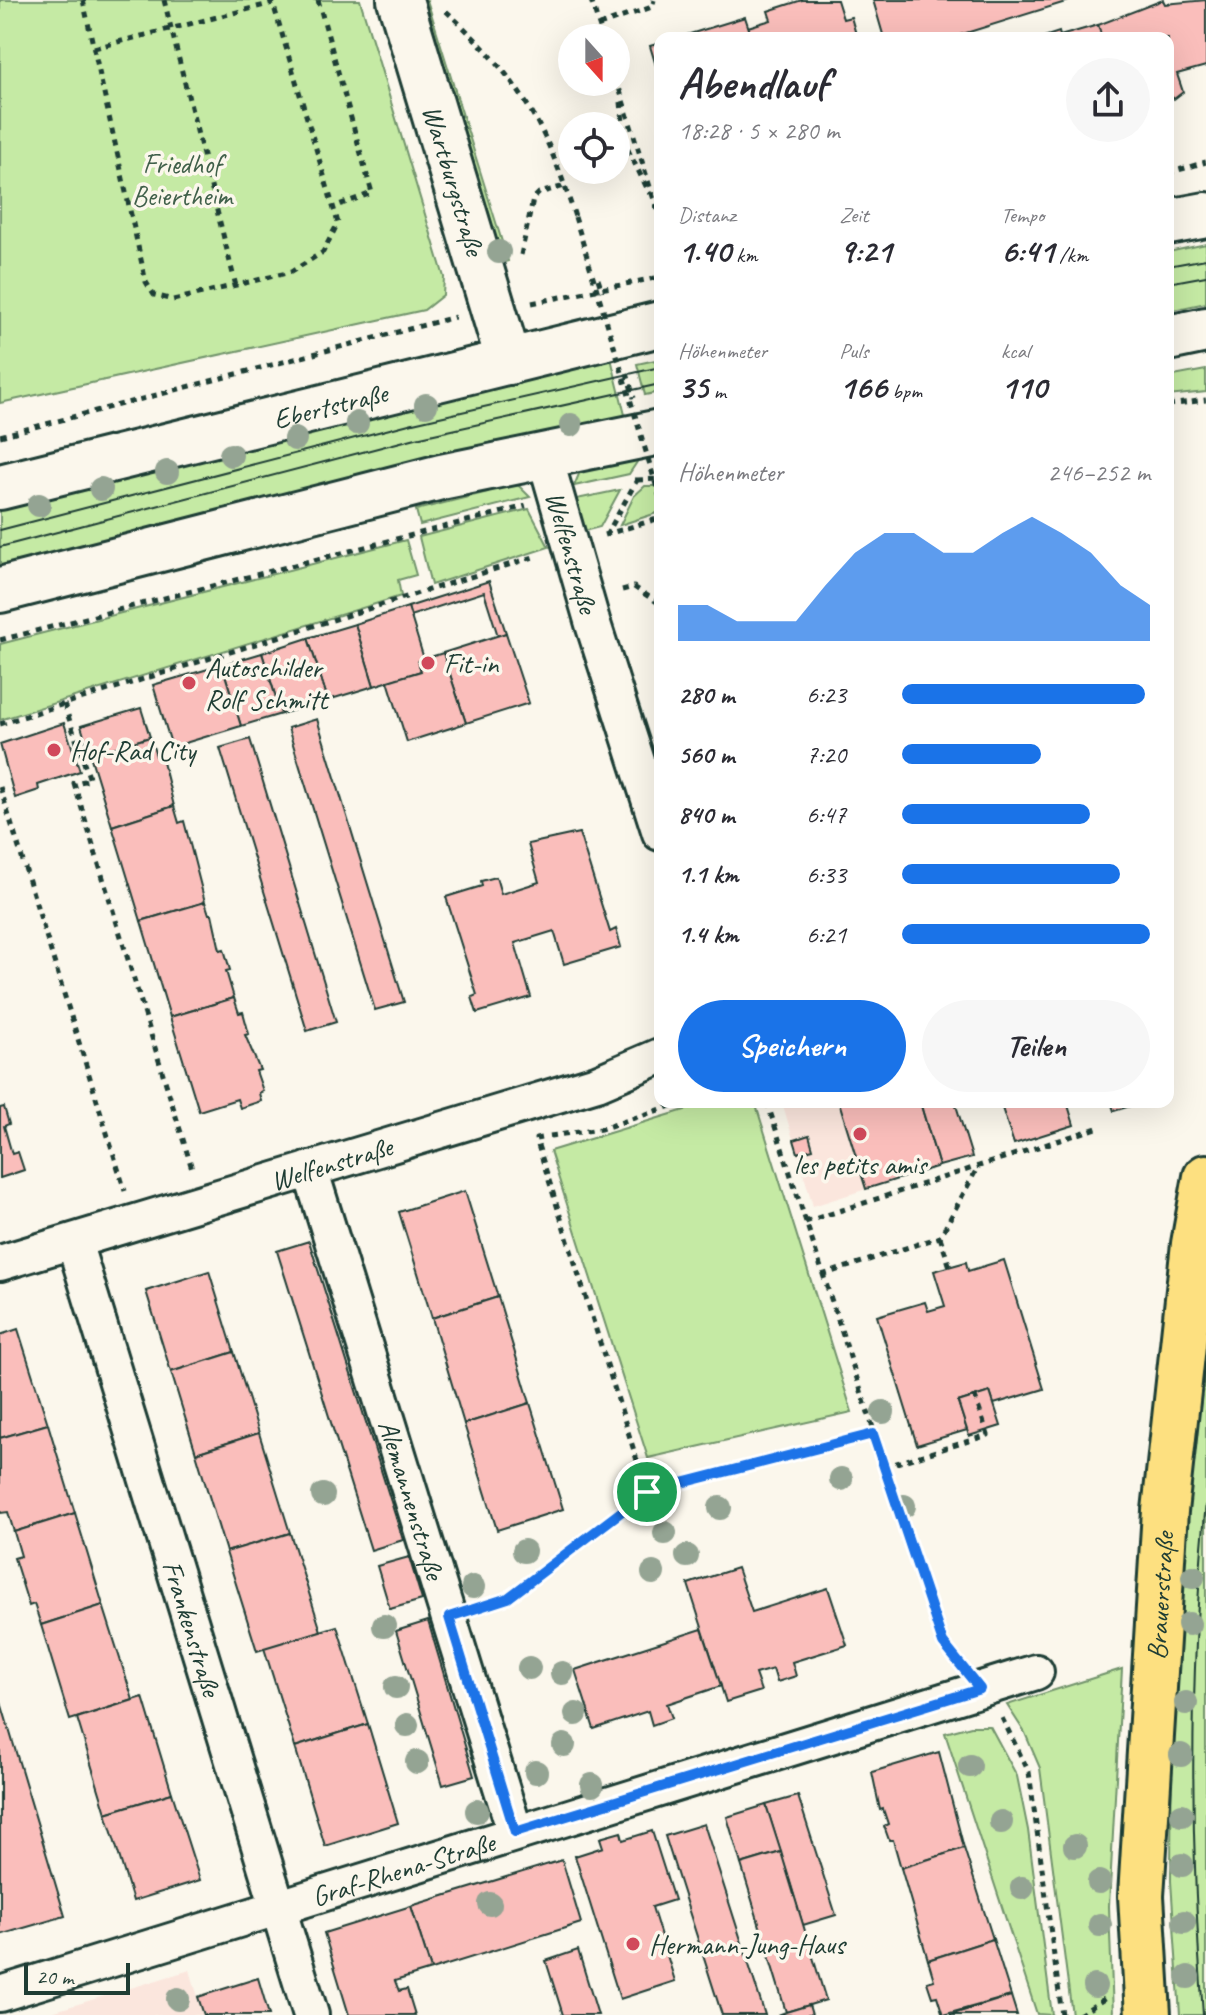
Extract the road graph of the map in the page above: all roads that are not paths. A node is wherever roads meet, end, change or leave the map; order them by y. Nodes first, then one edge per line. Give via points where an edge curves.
1 (418, 1) edge
2 (1206, 215) edge
3 (1174, 221) edge
4 (654, 326) edge
5 (509, 362) junction
6 (654, 433) edge
7 (544, 454) junction
8 (0, 487) edge
9 (0, 590) edge
10 (654, 814) edge
11 (654, 1059) edge
12 (310, 1169) junction
13 (1206, 1177) edge
14 (74, 1242) junction
15 (0, 1263) edge
16 (1036, 1672) dead end
17 (515, 1832) junction
18 (277, 1906) junction
19 (0, 1994) edge
20 (311, 2015) edge
21 (1148, 2015) edge

1 - 5 main road, Wartburgstraße
2 - 3 main road
4 - 5 main road, Ebertstraße
5 - 8 main road, Ebertstraße
6 - 7 main road
7 - 9 main road
7 - 10 street, Welfenstraße
11 - 12 street, Welfenstraße via 597,1083
12 - 14 street, Welfenstraße
12 - 17 street, Alemannenstraße
13 - 21 main road, Brauerstraße via 1165,1511 1141,1896
14 - 15 street, Welfenstraße
14 - 18 street, Frankenstraße
16 - 17 street, Graf-Rhena-Straße
17 - 18 street, Graf-Rhena-Straße
18 - 19 street, Graf-Rhena-Straße
18 - 20 street, Frankenstraße

